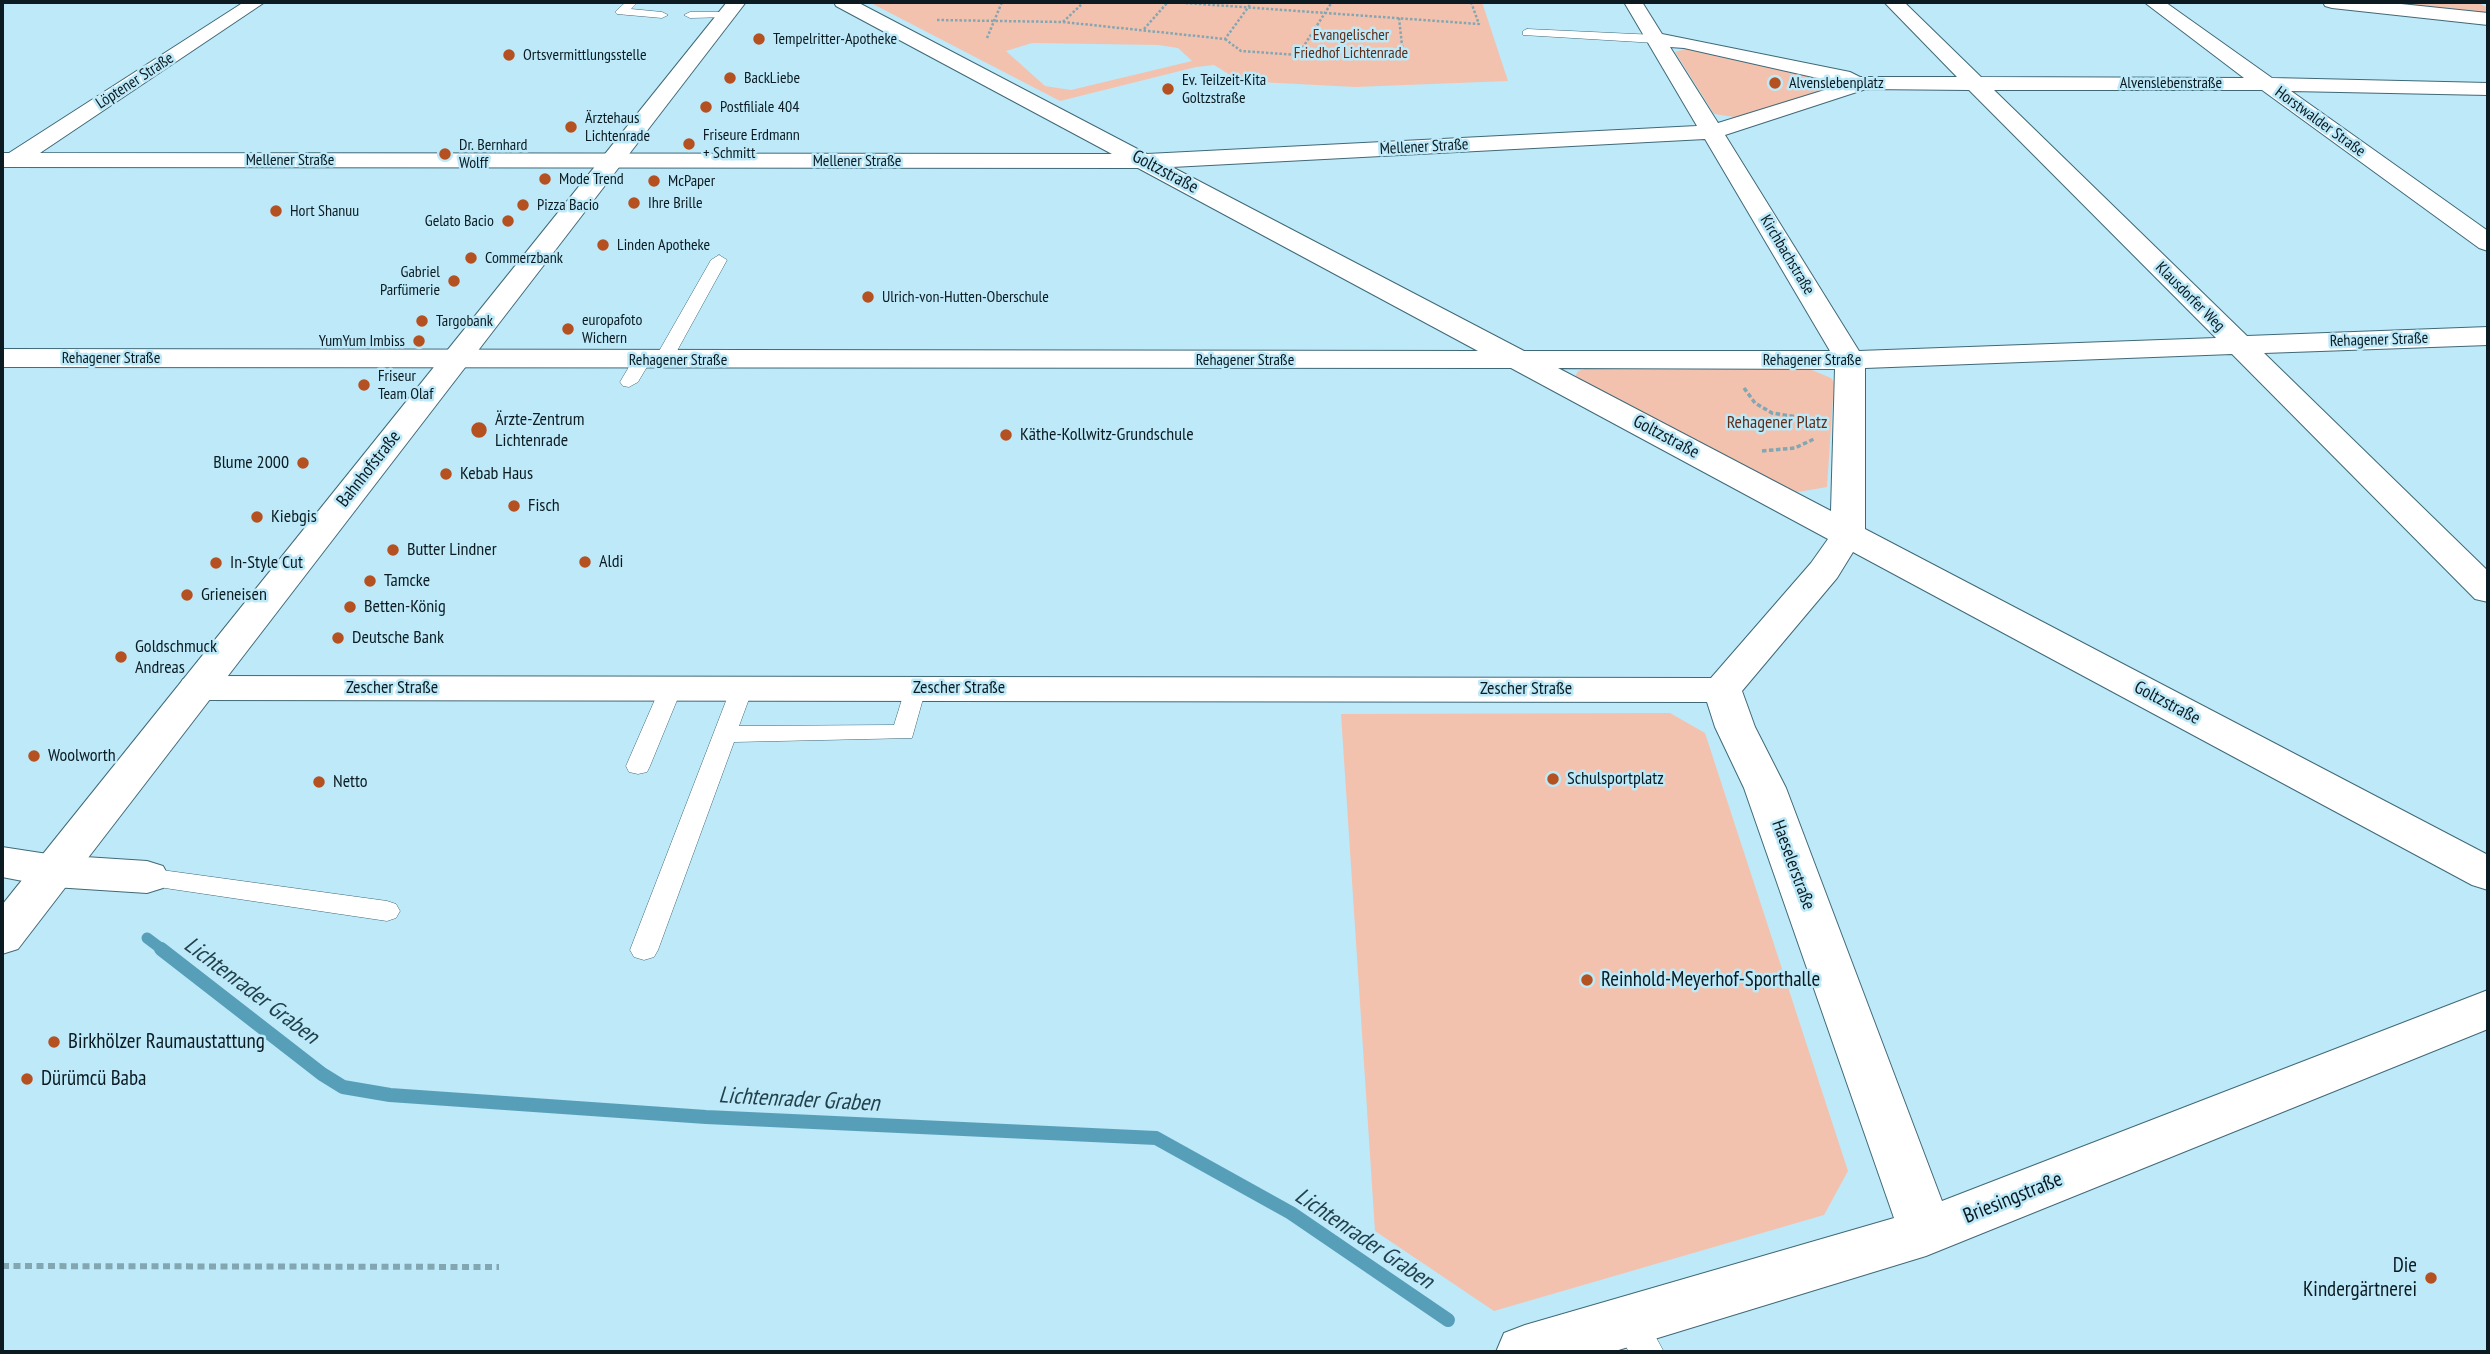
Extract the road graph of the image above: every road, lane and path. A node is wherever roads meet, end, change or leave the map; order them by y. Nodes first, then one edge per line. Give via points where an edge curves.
1 (256, 2) edge
2 (632, 2) edge
3 (844, 2) edge
4 (1002, 2) edge
5 (1083, 2) edge
6 (1090, 2) edge
7 (1170, 2) edge
8 (1252, 2) edge
9 (1332, 2) edge
10 (1471, 2) edge
11 (1633, 2) edge
12 (1893, 2) edge
13 (2153, 2) edge
14 (2332, 2) edge
15 (1247, 7) junction
16 (731, 8) edge
17 (1325, 13) junction
18 (662, 15) dead end
19 (690, 15) dead end
20 (1399, 18) junction
21 (2488, 19) edge
22 (933, 20) dead end
23 (993, 21) junction
24 (1063, 22) junction
25 (1144, 29) junction
26 (1527, 33) dead end
27 (987, 38) dead end
28 (1225, 39) junction
29 (1656, 39) junction
30 (1403, 54) dead end
31 (1854, 83) junction
32 (1975, 83) junction
33 (2267, 84) junction
34 (2488, 89) edge
35 (1712, 132) junction
36 (8, 160) edge
37 (611, 161) junction
38 (1143, 161) junction
39 (2488, 243) edge
40 (719, 260) dead end
41 (2488, 336) edge
42 (2240, 346) junction
43 (2, 358) edge
44 (455, 359) junction
45 (1850, 360) junction
46 (1524, 361) junction
47 (645, 367) junction
48 (1742, 386) dead end
49 (1819, 421) dead end
50 (1818, 440) dead end
51 (1756, 451) dead end
52 (1848, 534) junction
53 (2488, 591) edge
54 (197, 688) junction
55 (671, 688) junction
56 (742, 688) junction
57 (915, 688) junction
58 (1722, 690) junction
59 (725, 734) junction
60 (638, 766) dead end
61 (2, 862) edge
62 (54, 871) junction
63 (2488, 874) edge
64 (147, 877) joint
65 (387, 911) dead end
66 (2, 937) edge
67 (644, 950) dead end
68 (2488, 1009) edge
69 (1926, 1232) junction
70 (2, 1266) edge
71 (499, 1267) dead end
72 (1638, 1337) edge
73 (1525, 1352) edge

1 - 36 street, Löptener Straße
2 - 18 lane via 621,12
3 - 38 street, Goltzstraße
4 - 23 path
5 - 6 path
5 - 24 path
7 - 15 path
7 - 25 path
8 - 15 path
9 - 17 path
10 - 20 path via 1479,24
11 - 29 street, Kirchbachstraße
12 - 32 street, Klausdorfer Weg
13 - 33 street, Horstwalder Straße
14 - 21 street
15 - 17 path
15 - 28 path
16 - 19 lane
16 - 37 street, Bahnhofstraße
17 - 20 path
17 - 28 path via 1298,55 1241,51
20 - 30 path
22 - 23 path
23 - 24 path
23 - 27 path
24 - 25 path
25 - 28 path
26 - 29 lane
29 - 31 street via 1850,78
29 - 35 street, Kirchbachstraße
31 - 32 street, Alvenslebenstraße
31 - 35 street via 1857,87
32 - 33 street, Alvenslebenstraße
32 - 42 street, Klausdorfer Weg
33 - 34 street, Alvenslebenstraße
33 - 39 street, Horstwalder Straße
35 - 38 street, Mellener Straße
35 - 45 street, Kirchbachstraße
36 - 37 street, Mellener Straße
37 - 38 street, Mellener Straße
37 - 44 street, Bahnhofstraße
38 - 46 street, Goltzstraße
40 - 47 lane
41 - 42 street, Rehagener Straße
42 - 45 street, Rehagener Straße
42 - 53 street, Klausdorfer Weg
43 - 44 street, Rehagener Straße
44 - 47 street, Rehagener Straße
44 - 54 street, Bahnhofstraße
45 - 46 street, Rehagener Straße
45 - 52 street
46 - 47 street, Rehagener Straße
46 - 52 street, Goltzstraße
48 - 49 path via 1755,404 1772,413
50 - 51 path
52 - 58 street via 1824,570
52 - 63 street, Goltzstraße
54 - 55 street, Zescher Straße
54 - 62 street, Bahnhofstraße
55 - 56 street, Zescher Straße
55 - 60 lane
56 - 57 street, Zescher Straße
56 - 59 lane
57 - 58 street, Zescher Straße
57 - 59 lane via 904,733
58 - 69 street, Haeselerstraße via 1765,788
59 - 67 lane
61 - 62 street
62 - 64 street
62 - 66 street, Bahnhofstraße
64 - 65 lane
68 - 69 street, Briesingstraße
69 - 72 street, Briesingstraße
70 - 71 path
72 - 73 street, Briesingstraße

